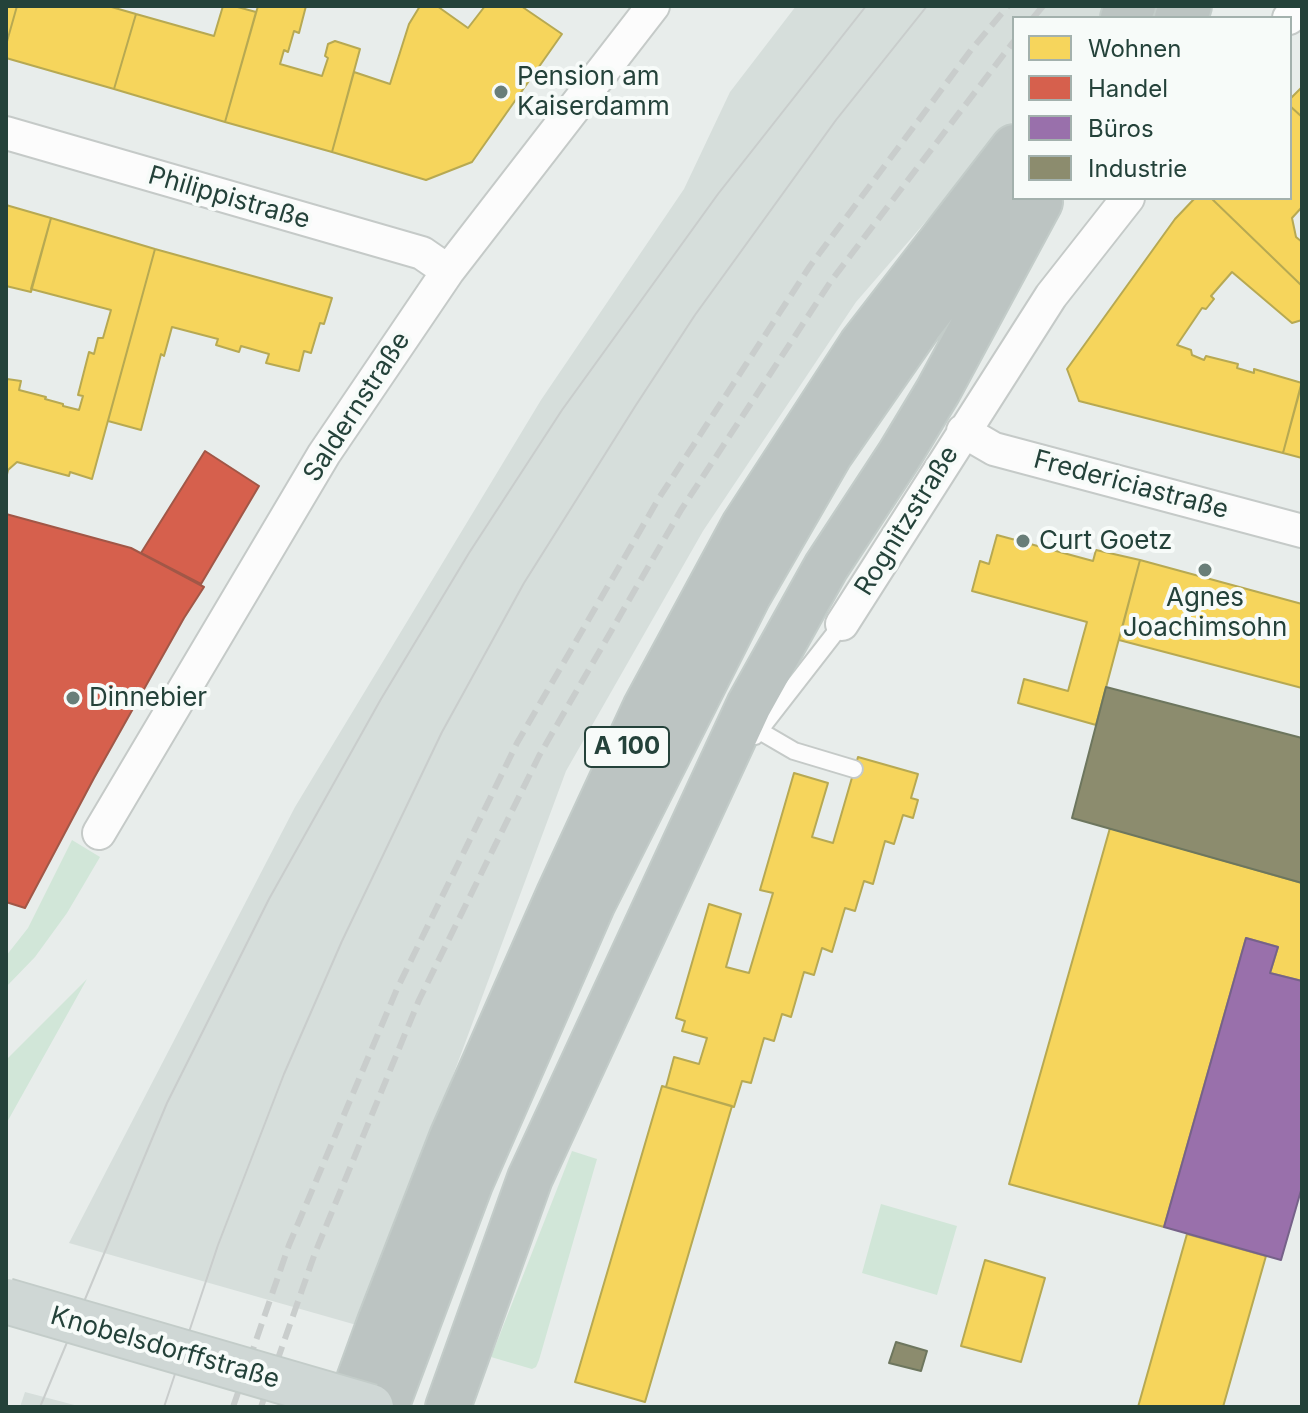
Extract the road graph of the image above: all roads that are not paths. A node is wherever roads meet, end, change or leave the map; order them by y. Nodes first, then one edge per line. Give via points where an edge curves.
1 (653, 6) edge
2 (6, 133) edge
3 (1012, 150) edge
4 (1016, 200) edge
5 (1042, 200) edge
6 (1126, 200) edge
7 (448, 271) junction
8 (963, 431) junction
9 (1302, 531) edge
10 (842, 624) joint
11 (854, 769) dead end
12 (731, 784) dead end
13 (99, 833) dead end
14 (703, 837) dead end
15 (6, 1301) edge
16 (349, 1407) edge
17 (371, 1407) edge
18 (386, 1407) edge
19 (448, 1407) edge

1 - 7 street, Saldernstraße
2 - 7 street, Philippistraße via 422,253
3 - 16 highway, A 100 via 861,345 744,525 645,708 452,1137
4 - 18 highway, A 100 via 920,324 830,454 748,596 593,903 470,1184
5 - 19 highway via 938,391 826,567 749,705 530,1178
6 - 8 street, Rognitzstraße via 1051,296
7 - 13 street, Saldernstraße via 324,454
8 - 9 street, Fredericiastraße via 994,449
8 - 10 street, Rognitzstraße
10 - 11 lane, Rognitzstraße via 754,737
12 - 14 lane
15 - 17 main road, Knobelsdorffstraße, bridge

